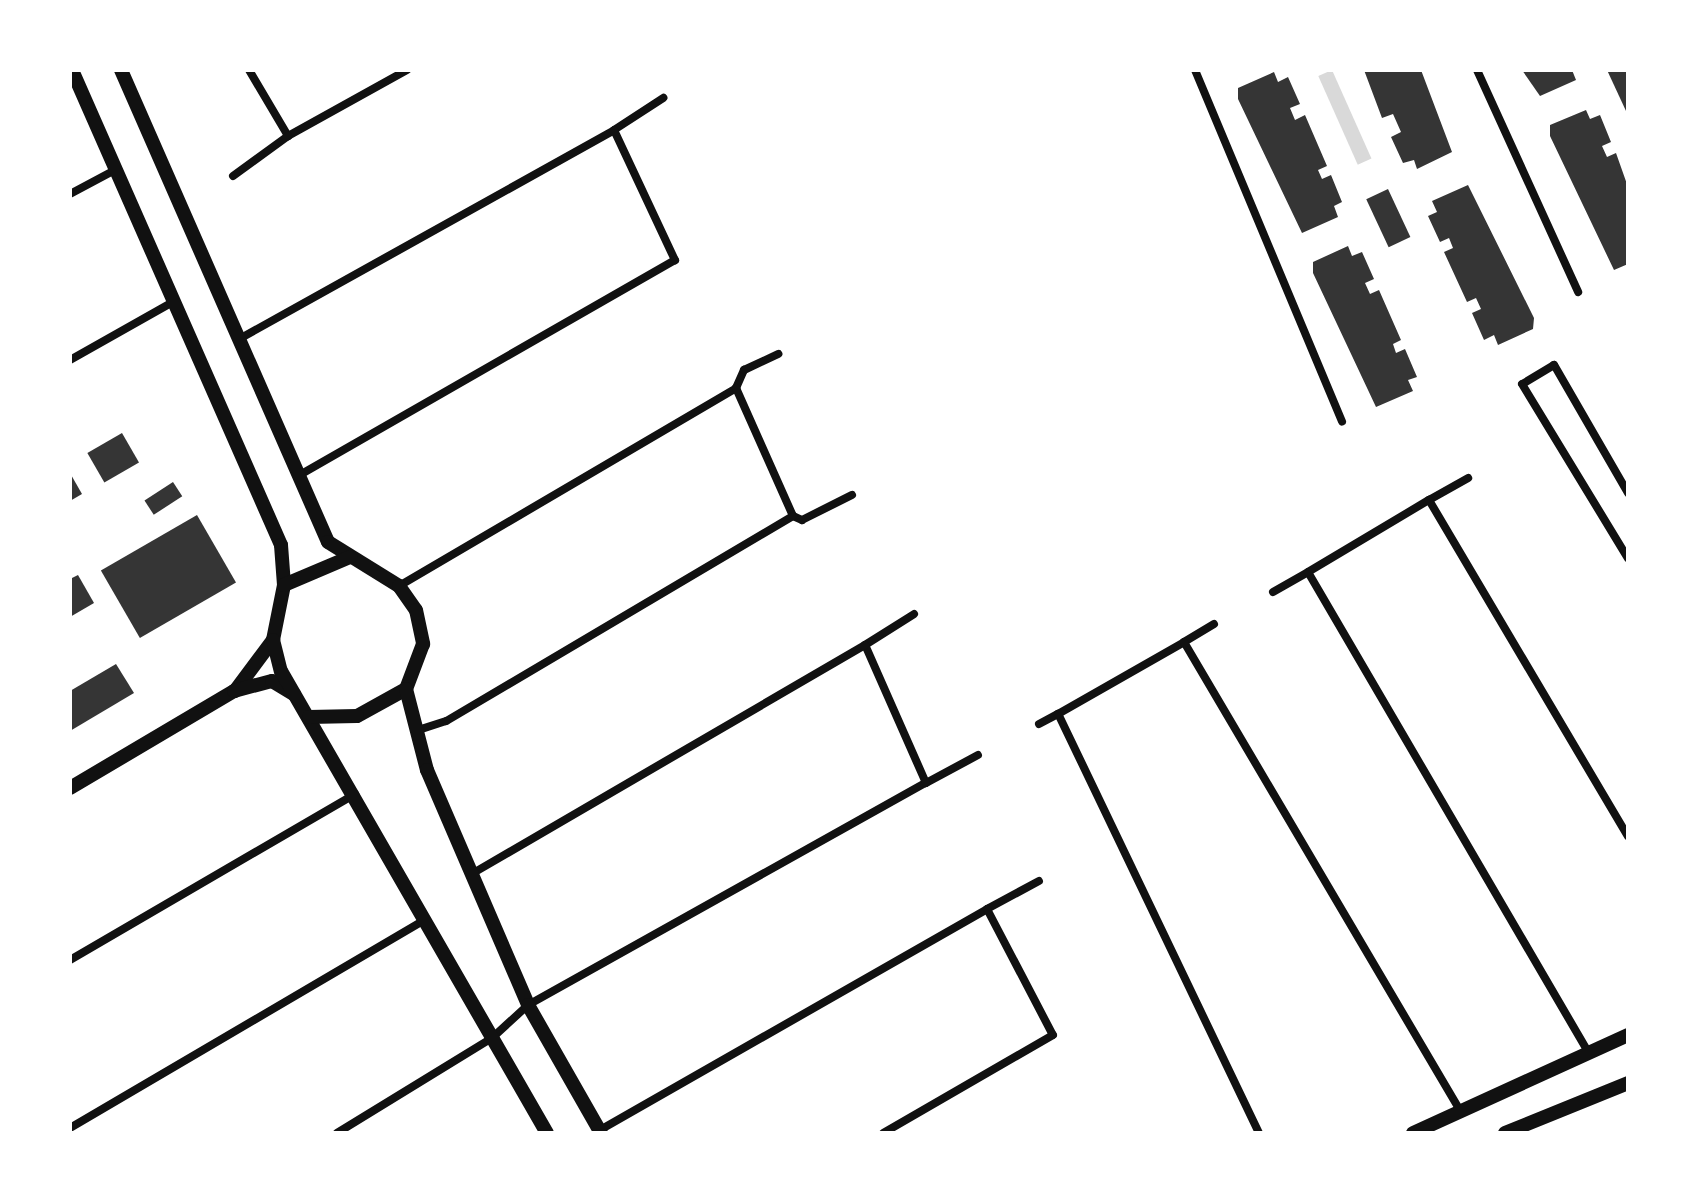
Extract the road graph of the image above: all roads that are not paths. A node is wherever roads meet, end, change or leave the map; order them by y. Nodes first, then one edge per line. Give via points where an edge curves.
1 (72, 70) edge
2 (121, 70) edge
3 (249, 70) edge
4 (407, 70) edge
5 (1195, 70) edge
6 (1477, 70) edge
7 (663, 98) dead end
8 (614, 130) junction
9 (288, 136) junction
10 (115, 170) junction
11 (233, 176) dead end
12 (74, 192) edge
13 (1578, 292) dead end
14 (171, 303) junction
15 (241, 338) junction
16 (779, 354) dead end
17 (70, 360) edge
18 (736, 388) junction
19 (1342, 422) dead end
20 (301, 474) junction
21 (1468, 478) dead end
22 (1628, 493) edge
23 (852, 495) dead end
24 (1429, 500) junction
25 (793, 516) junction
26 (350, 557) junction
27 (1628, 558) edge
28 (1308, 572) junction
29 (284, 585) junction
30 (399, 586) junction
31 (1273, 592) dead end
32 (914, 614) dead end
33 (1214, 624) dead end
34 (273, 640) junction
35 (1184, 642) junction
36 (865, 645) junction
37 (406, 689) junction
38 (234, 691) junction
39 (294, 694) junction
40 (1058, 714) junction
41 (309, 717) junction
42 (1039, 724) dead end
43 (414, 731) junction
44 (978, 755) dead end
45 (926, 783) junction
46 (70, 788) edge
47 (356, 793) junction
48 (1628, 836) edge
49 (474, 873) junction
50 (1039, 881) dead end
51 (987, 909) junction
52 (428, 919) junction
53 (70, 960) edge
54 (528, 1005) junction
55 (1628, 1035) edge
56 (492, 1038) junction
57 (1587, 1050) junction
58 (1628, 1083) edge
59 (1458, 1107) junction
60 (70, 1128) edge
61 (601, 1132) edge
62 (337, 1133) edge
63 (547, 1133) edge
64 (883, 1133) edge
65 (1259, 1133) edge
66 (1413, 1133) edge
67 (1505, 1133) edge

1 - 10 main road
2 - 15 main road
3 - 9 street
4 - 9 street
5 - 19 street
6 - 13 street
7 - 8 street
8 - 15 street
8 - 20 street via 675,260
9 - 11 street
10 - 12 street
10 - 14 main road
14 - 17 street
14 - 29 main road via 281,545
15 - 20 main road
16 - 18 street via 744,370
18 - 25 street
18 - 30 street
20 - 26 main road via 328,542
21 - 24 street
22 - 27 street via 1554,365 1522,384
23 - 25 street via 802,520
24 - 28 street
24 - 48 street
25 - 43 street via 446,721
26 - 29 main road
26 - 30 main road
28 - 31 street
28 - 57 street
29 - 34 main road
30 - 37 main road via 416,610 423,644
32 - 36 street
33 - 35 street
34 - 38 main road
34 - 39 main road
35 - 40 street
35 - 59 street
36 - 45 street
36 - 49 street
37 - 41 main road via 357,716
37 - 43 main road
38 - 39 main road via 272,681
38 - 46 main road
39 - 41 main road
40 - 42 street
40 - 65 street
41 - 47 main road
43 - 49 main road
44 - 45 street
45 - 54 street
47 - 52 main road
47 - 53 street
49 - 54 main road
50 - 51 street
51 - 61 street
51 - 64 street via 1053,1035
52 - 56 main road
52 - 60 street
54 - 56 street
54 - 61 main road
55 - 57 main road
56 - 62 street
56 - 63 main road
57 - 59 main road
58 - 67 main road
59 - 66 main road

